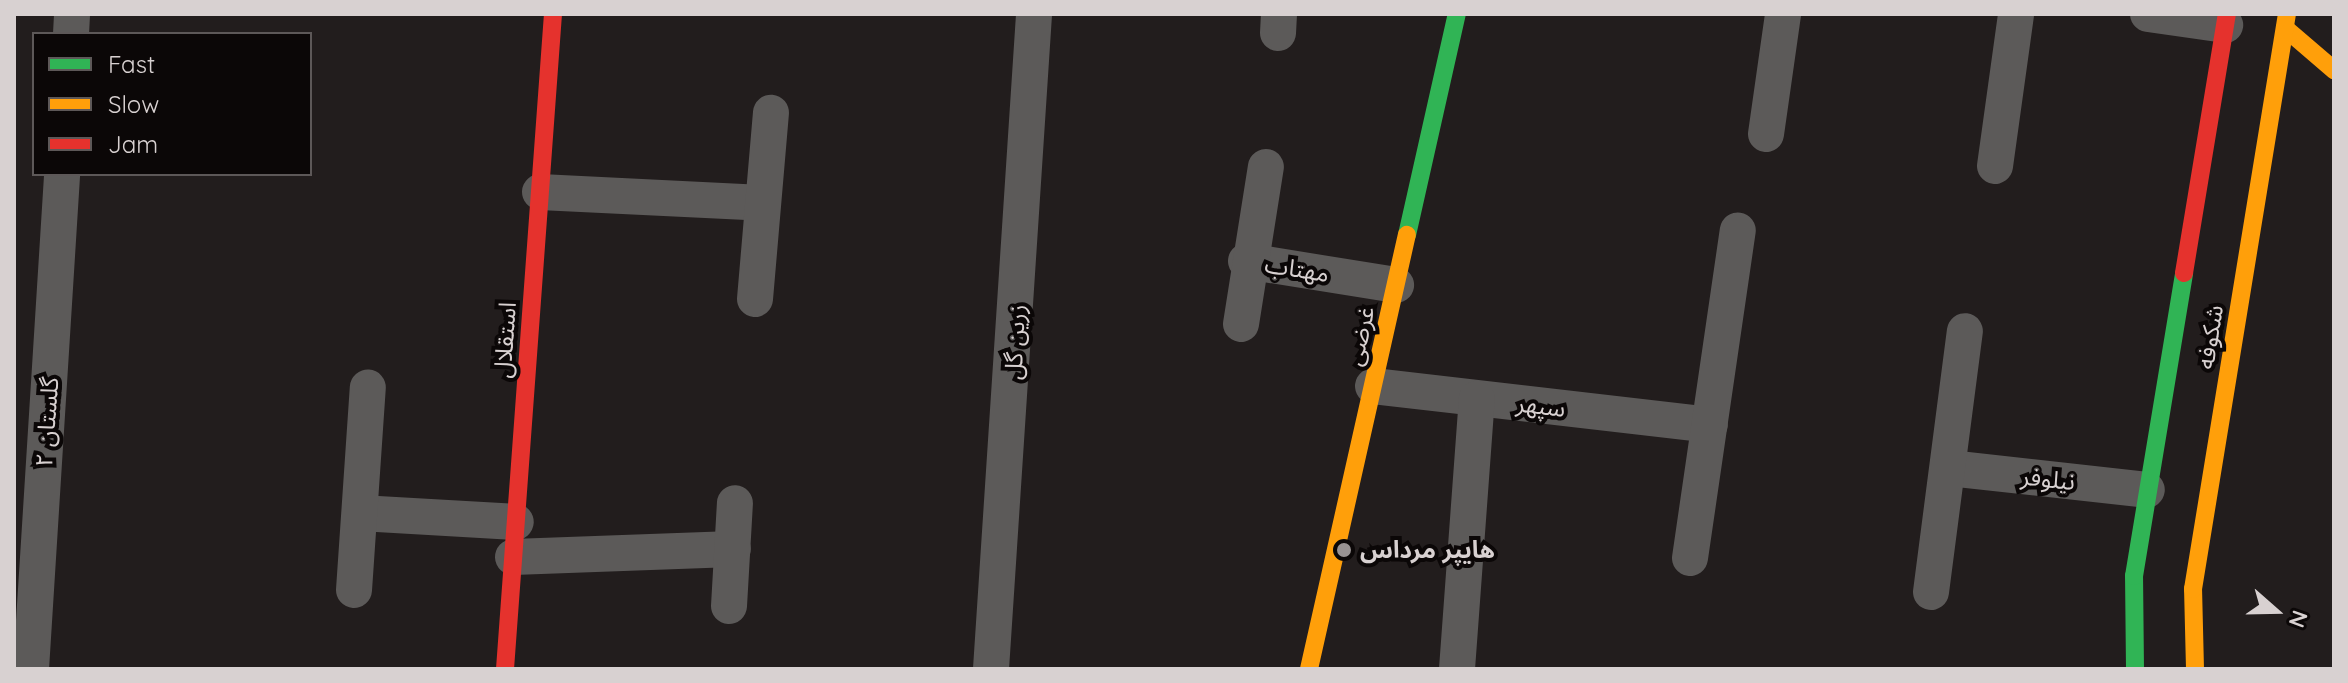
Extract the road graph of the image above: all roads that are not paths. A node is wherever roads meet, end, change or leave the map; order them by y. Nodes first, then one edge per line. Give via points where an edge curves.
1 (553, 14) edge
2 (1034, 14) edge
3 (1457, 14) edge
4 (1783, 14) edge
5 (2016, 14) edge
6 (2148, 14) edge
7 (2308, 19) dead end
8 (2258, 23) edge
9 (2334, 70) edge
10 (771, 113) dead end
11 (1766, 134) dead end
12 (1995, 166) dead end
13 (1266, 167) dead end
14 (62, 176) edge
15 (540, 192) junction
16 (763, 203) junction
17 (1738, 230) dead end
18 (1246, 261) junction
19 (1396, 285) junction
20 (755, 299) dead end
21 (1241, 324) dead end
22 (1965, 331) dead end
23 (1373, 386) junction
24 (368, 387) dead end
25 (1477, 399) junction
26 (1710, 425) junction
27 (1949, 468) junction
28 (2147, 490) junction
29 (735, 503) dead end
30 (360, 513) junction
31 (516, 522) junction
32 (733, 549) junction
33 (513, 557) junction
34 (1690, 558) dead end
35 (354, 590) dead end
36 (1931, 592) dead end
37 (729, 606) dead end
38 (31, 669) edge
39 (505, 669) edge
40 (991, 669) edge
41 (1309, 669) edge
42 (1457, 669) edge
43 (2135, 669) edge
44 (2195, 669) edge

1 - 15 street, استقلال
2 - 40 street, زرین گل
3 - 19 street, غرضی
4 - 11 street
5 - 12 street
6 - 8 street
7 - 8 street
8 - 9 street
8 - 28 street, شکوفه
8 - 44 street, شکوفه via 2193,589
10 - 16 street
13 - 18 street
14 - 38 street, گلستان ۲
15 - 16 street
15 - 31 street, استقلال
16 - 20 street
17 - 26 street
18 - 19 street, مهتاب
18 - 21 street
19 - 23 street, غرضی
22 - 27 street
23 - 25 street, سپهر
23 - 41 street, غرضی
24 - 30 street
25 - 26 street, سپهر
25 - 42 street
26 - 34 street
27 - 28 street, نیلوفر
27 - 36 street
28 - 43 street, شکوفه via 2134,576
29 - 32 street
30 - 31 street
30 - 35 street
31 - 33 street, استقلال
32 - 33 street
32 - 37 street
33 - 39 street, استقلال

